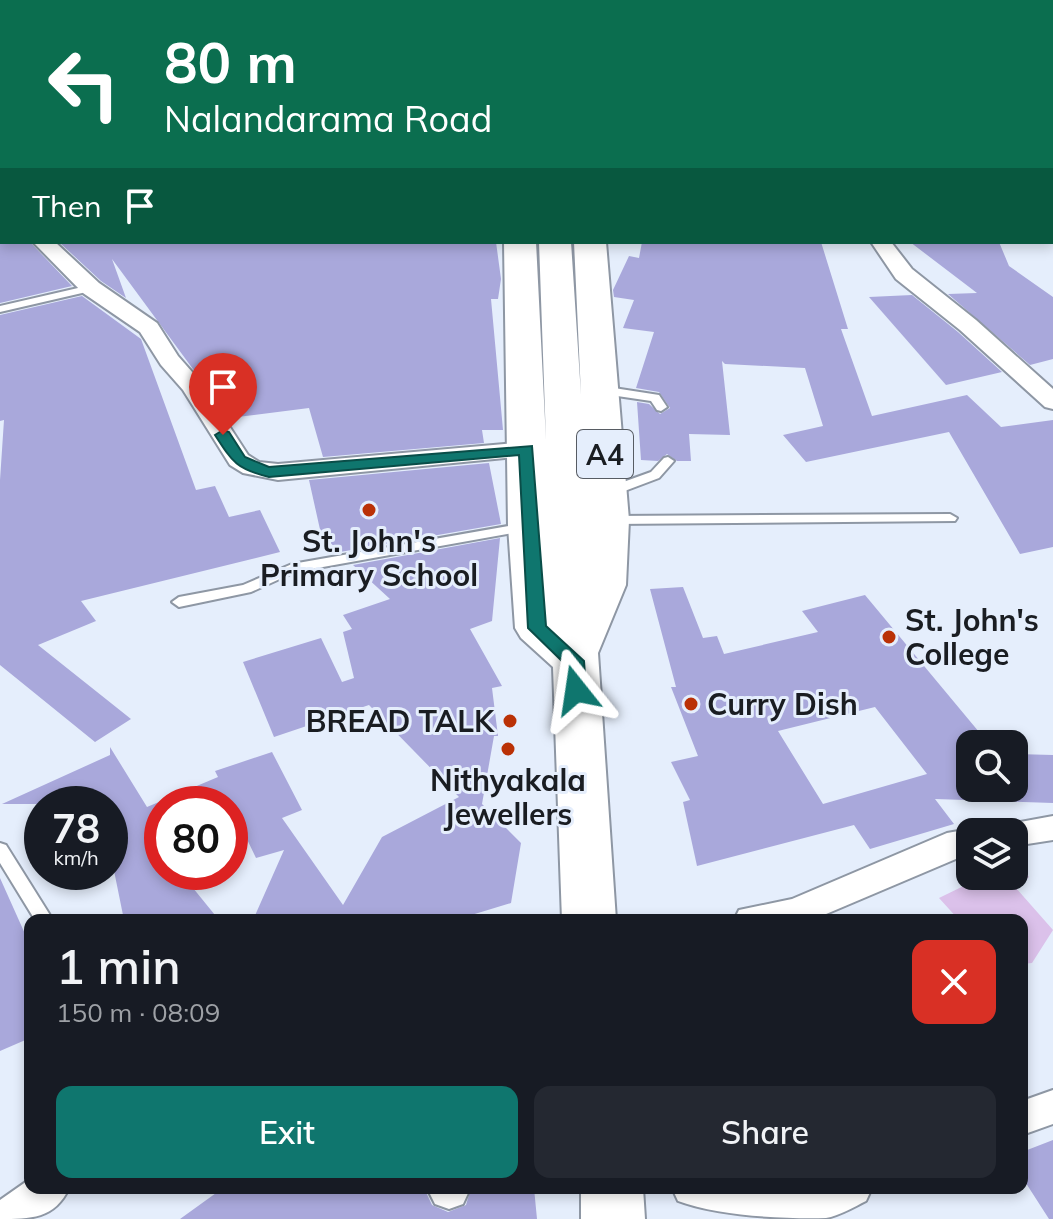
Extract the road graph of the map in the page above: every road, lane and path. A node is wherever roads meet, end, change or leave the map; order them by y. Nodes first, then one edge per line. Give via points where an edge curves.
1 (45, 244) edge
2 (520, 244) edge
3 (555, 244) edge
4 (590, 244) edge
5 (882, 244) edge
6 (91, 288) junction
7 (0, 309) edge
8 (600, 390) junction
9 (1053, 402) edge
10 (661, 407) dead end
11 (526, 449) junction
12 (668, 461) dead end
13 (608, 506) junction
14 (950, 518) dead end
15 (529, 526) junction
16 (179, 602) dead end
17 (575, 661) junction
18 (1053, 828) edge
19 (1028, 832) edge
20 (956, 843) edge
21 (0, 849) edge
22 (40, 914) edge
23 (589, 914) edge
24 (785, 914) edge
25 (1053, 1107) edge
26 (1028, 1116) edge
27 (41, 1194) edge
28 (612, 1194) edge
29 (730, 1194) edge
30 (839, 1194) edge
31 (7, 1219) edge
32 (613, 1219) edge

1 - 6 street
2 - 11 highway
3 - 17 highway, A4
4 - 8 highway, A4
5 - 9 street via 904,274
6 - 7 lane
6 - 11 street via 149,328 239,460 252,468 278,472
8 - 10 lane via 655,398
8 - 13 highway, A4
11 - 15 highway
12 - 13 lane
13 - 14 lane via 683,517
13 - 17 highway, A4 via 604,585
15 - 16 lane via 292,568 246,589
15 - 17 highway via 537,628
17 - 23 highway, A4
18 - 19 street
20 - 24 street
21 - 22 lane
25 - 26 street
27 - 31 street
28 - 32 highway
29 - 30 street via 828,1199

